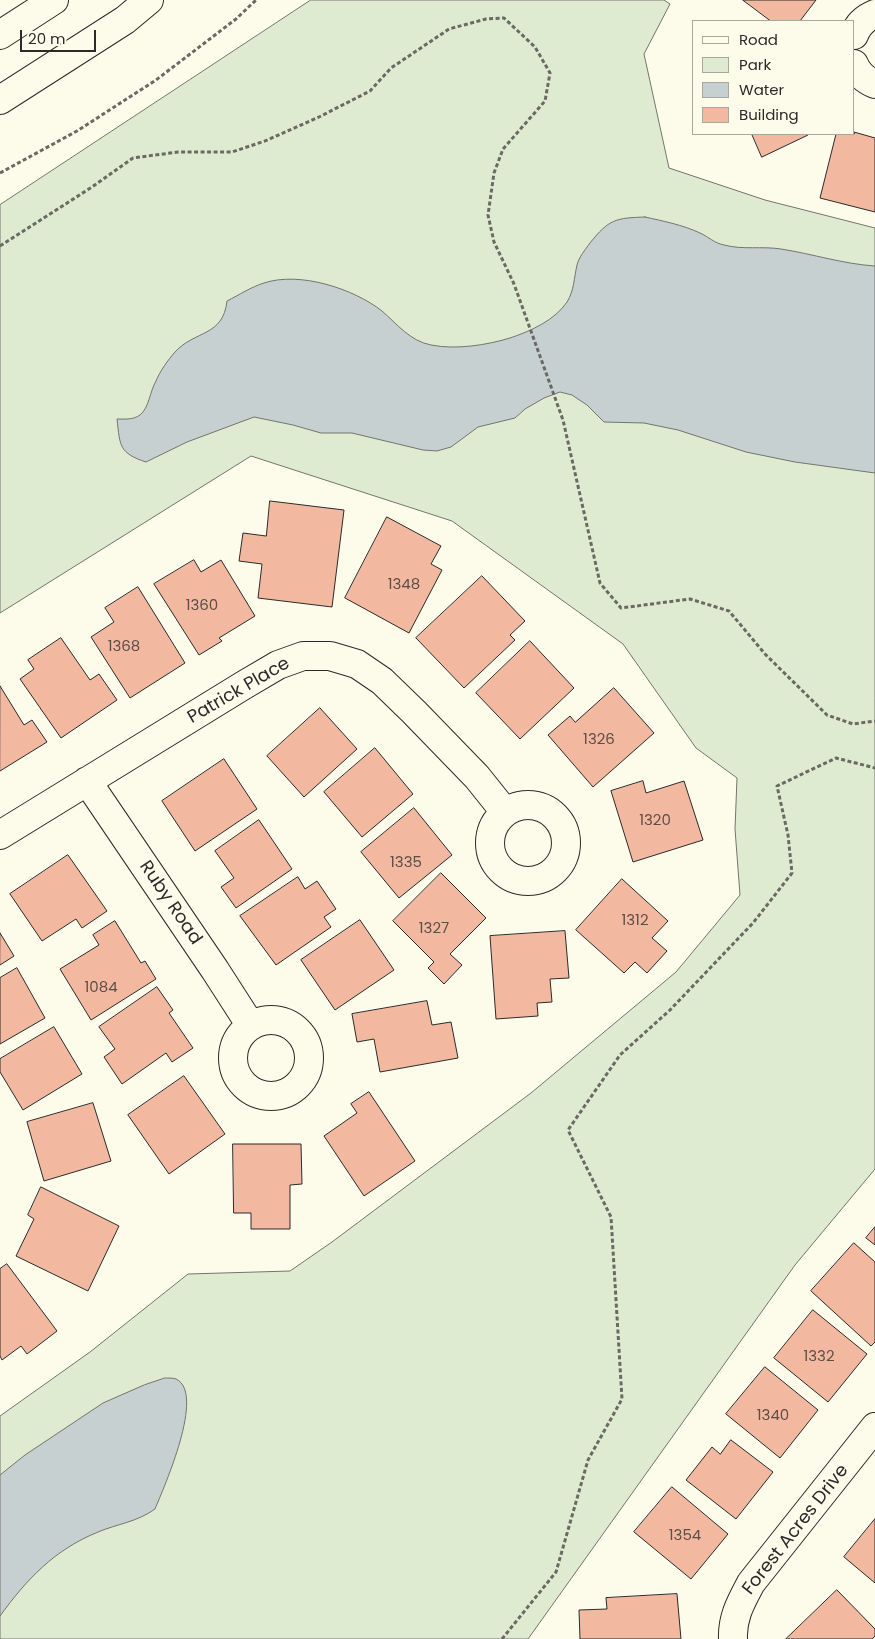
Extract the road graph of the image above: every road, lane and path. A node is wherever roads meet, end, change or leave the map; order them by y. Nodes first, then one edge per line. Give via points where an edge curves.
1 (53, 0) edge
2 (149, 0) edge
3 (256, 0) edge
4 (875, 14) edge
5 (855, 32) edge
6 (0, 35) edge
7 (855, 67) edge
8 (875, 84) edge
9 (0, 100) edge
10 (0, 173) edge
11 (0, 246) edge
12 (875, 721) edge
13 (875, 768) edge
14 (88, 782) junction
15 (505, 812) dead end
16 (0, 835) edge
17 (250, 1026) dead end
18 (875, 1427) edge
19 (502, 1639) edge
20 (733, 1639) edge

1 - 6 street
2 - 9 street via 125,20
3 - 10 path via 156,80 77,132
4 - 5 street via 867,17
7 - 8 street via 867,81
11 - 12 path via 133,158 178,152 232,152 265,141 370,91 391,68 449,29 486,19 504,18 535,46 550,73 545,101 503,149 494,173 488,215 494,242 514,284 563,420 600,583 620,608 690,599 729,611 765,654 827,714 853,724
13 - 19 path via 836,758 777,786 788,834 792,873 747,930 670,1010 620,1055 568,1130 610,1217 622,1399 588,1460 556,1572
14 - 15 street, Patrick Place via 278,665 303,656 330,656 357,664 382,681 477,777
14 - 16 street, Patrick Place
14 - 17 street, Ruby Road
18 - 20 street, Forest Acres Drive via 751,1583 732,1626

